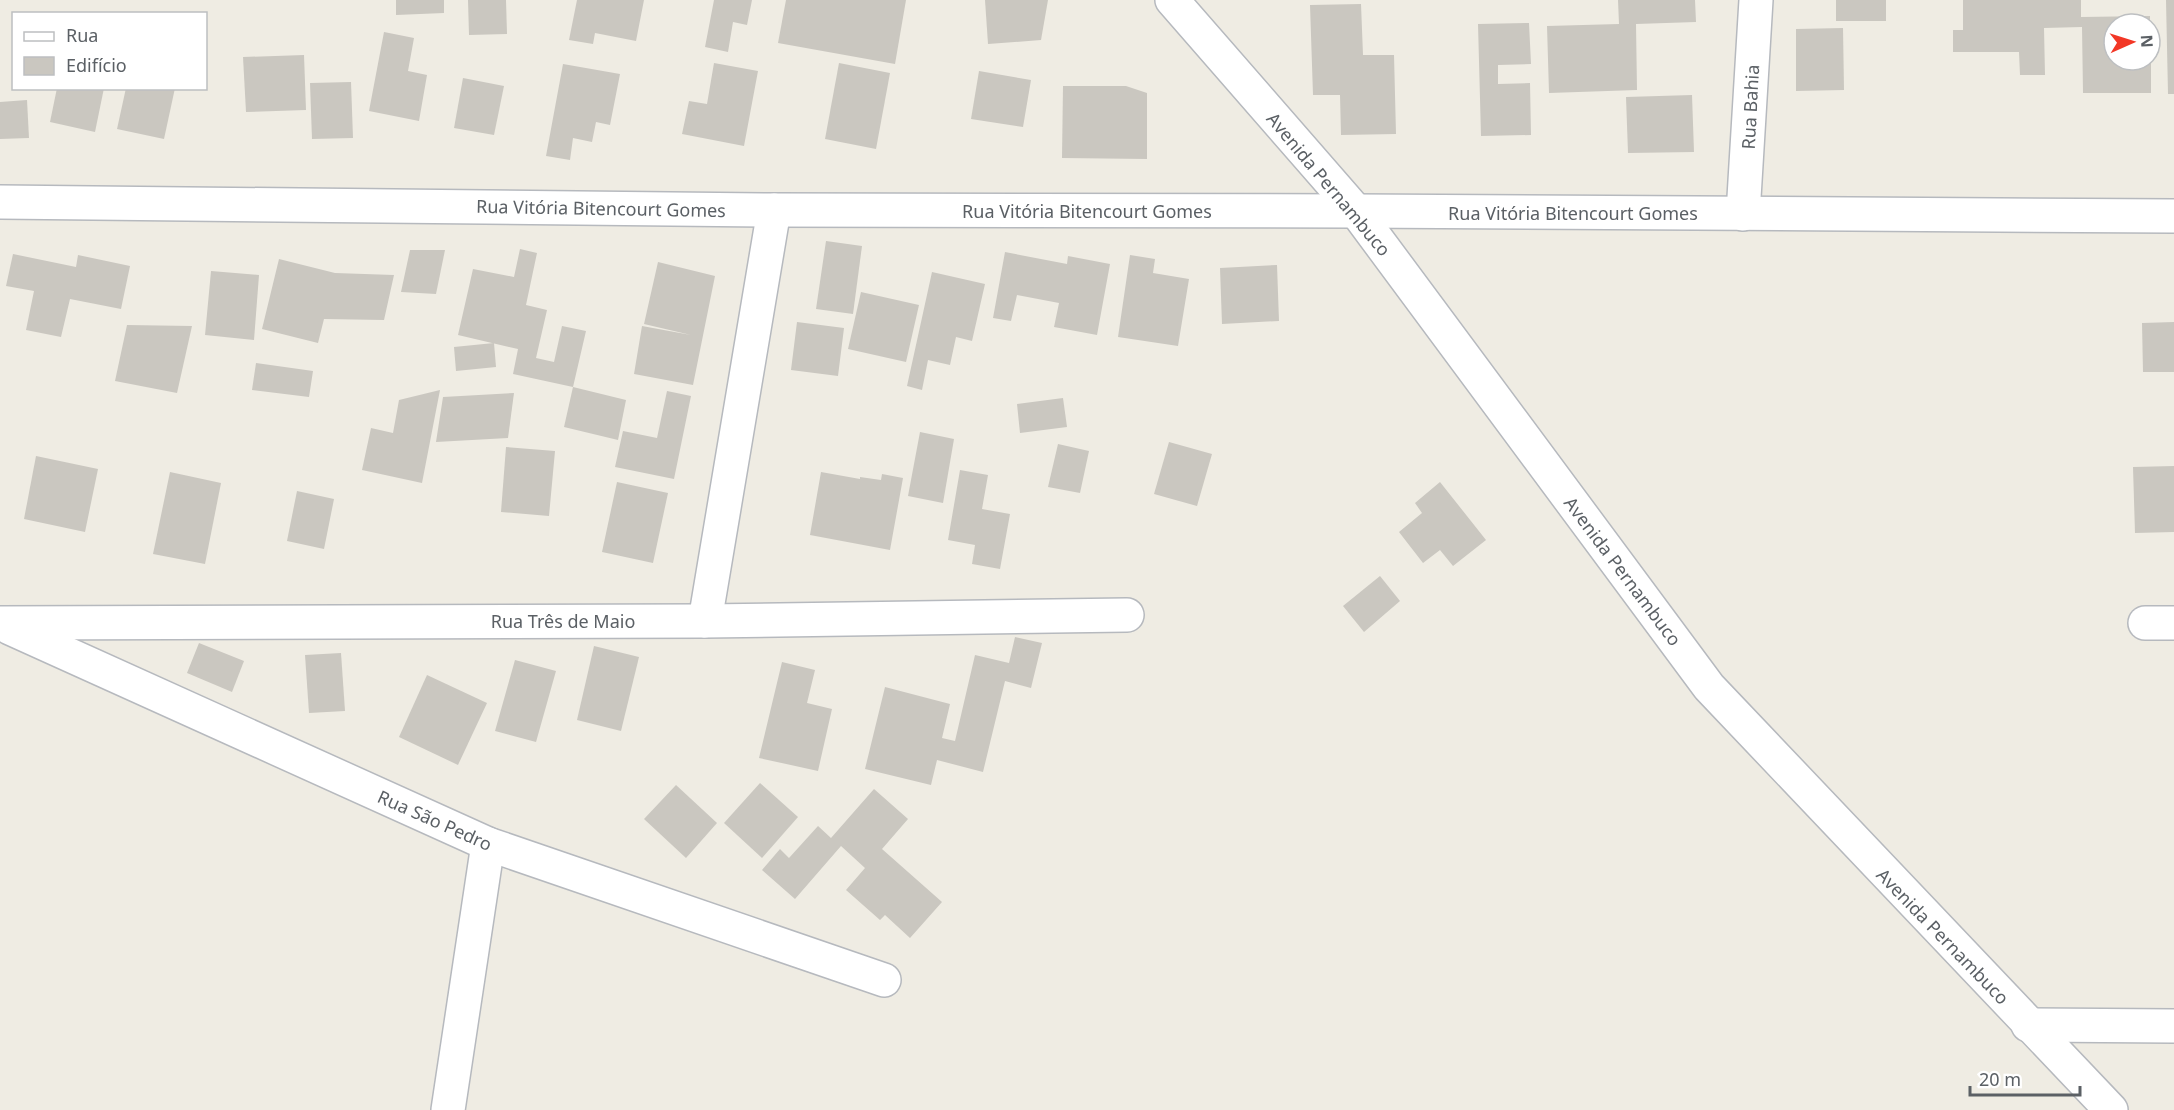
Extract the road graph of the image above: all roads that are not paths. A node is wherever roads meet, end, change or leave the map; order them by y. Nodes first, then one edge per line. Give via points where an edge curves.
1 (1173, 0) edge
2 (1756, 0) edge
3 (0, 202) edge
4 (774, 210) junction
5 (1356, 211) junction
6 (1743, 214) junction
7 (2174, 216) edge
8 (1127, 615) dead end
9 (705, 621) junction
10 (0, 623) edge
11 (488, 844) junction
12 (884, 980) dead end
13 (2028, 1025) junction
14 (2174, 1026) edge
15 (448, 1110) edge
16 (2111, 1110) edge

1 - 5 street, Avenida Pernambuco
2 - 6 street, Rua Bahia
3 - 4 street, Rua Vitória Bitencourt Gomes
4 - 5 street, Rua Vitória Bitencourt Gomes
4 - 9 street
5 - 6 street, Rua Vitória Bitencourt Gomes
5 - 13 street, Avenida Pernambuco via 1709,687
6 - 7 street, Rua Vitória Bitencourt Gomes
8 - 9 street, Rua Três de Maio
9 - 10 street, Rua Três de Maio
10 - 11 street, Rua São Pedro
11 - 12 street, Rua São Pedro
11 - 15 street
13 - 14 street
13 - 16 street, Avenida Pernambuco

